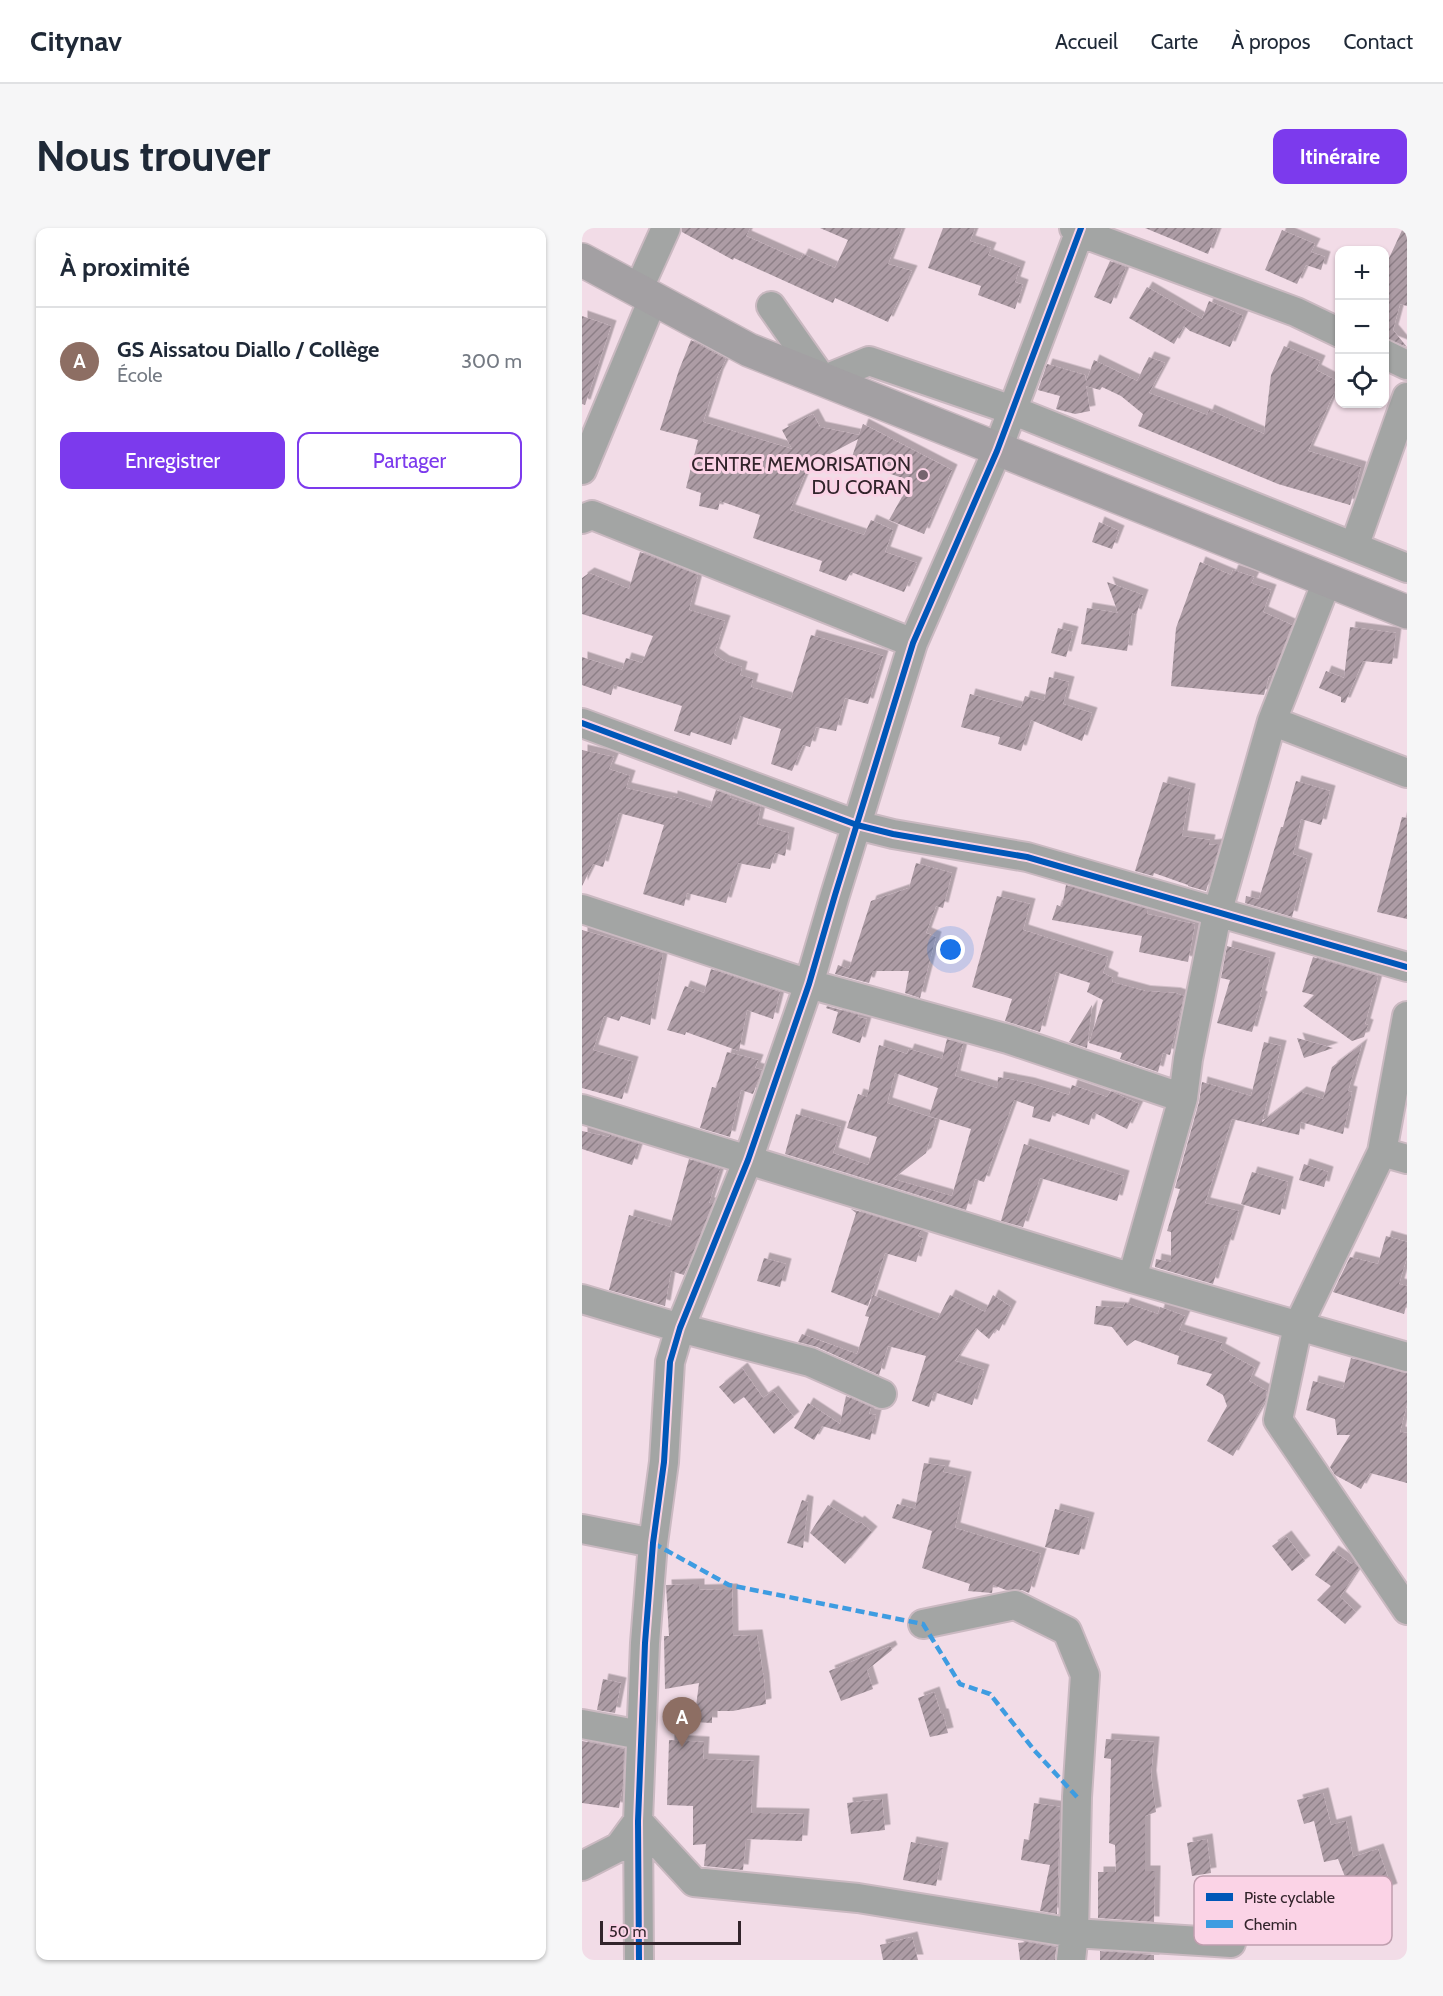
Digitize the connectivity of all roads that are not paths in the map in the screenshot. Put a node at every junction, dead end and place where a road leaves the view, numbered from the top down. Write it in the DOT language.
graph roads {
  1 [pos="666,228"];
  2 [pos="1078,229"];
  3 [pos="582,260"];
  4 [pos="645,295"];
  5 [pos="771,306"];
  6 [pos="1335,331"];
  7 [pos="1389,356"];
  8 [pos="1407,365"];
  9 [pos="824,380"];
  10 [pos="1407,397"];
  11 [pos="1012,410"];
  12 [pos="997,451"];
  13 [pos="582,470"];
  14 [pos="582,519"];
  15 [pos="1354,547"];
  16 [pos="1407,568"];
  17 [pos="1327,581"];
  18 [pos="1407,612"];
  19 [pos="913,643"];
  20 [pos="1272,721"];
  21 [pos="582,723"];
  22 [pos="1407,772"];
  23 [pos="857,825"];
  24 [pos="582,909"];
  25 [pos="1217,914"];
  26 [pos="1407,967"];
  27 [pos="809,984"];
  28 [pos="1407,1016"];
  29 [pos="1183,1098"];
  30 [pos="582,1109"];
  31 [pos="1394,1155"];
  32 [pos="748,1160"];
  33 [pos="1132,1278"];
  34 [pos="582,1299"];
  35 [pos="1298,1326"];
  36 [pos="680,1328"];
  37 [pos="1407,1357"];
  38 [pos="882,1394"];
  39 [pos="582,1529"];
  40 [pos="653,1543"];
  41 [pos="1407,1610"];
  42 [pos="923,1624"];
  43 [pos="582,1724"];
  44 [pos="641,1735"];
  45 [pos="638,1821"];
  46 [pos="582,1866"];
  47 [pos="1194,1944"];
  48 [pos="1073,1947"];
  49 [pos="639,1960"];
  1 -- 4 [label="street"];
  2 -- 6 [label="street"];
  2 -- 11 [label="street"];
  3 -- 4 [label="highway"];
  4 -- 9 [label="highway"];
  4 -- 13 [label="street"];
  5 -- 9 [label="street"];
  7 -- 8 [label="street"];
  9 -- 11 [label="street"];
  9 -- 12 [label="highway"];
  10 -- 15 [label="street"];
  11 -- 12 [label="street"];
  11 -- 15 [label="street"];
  12 -- 17 [label="highway"];
  12 -- 19 [label="street"];
  14 -- 19 [label="street"];
  15 -- 16 [label="street"];
  17 -- 18 [label="highway"];
  17 -- 20 [label="street"];
  19 -- 23 [label="street"];
  20 -- 22 [label="street"];
  20 -- 25 [label="street"];
  21 -- 23 [label="street"];
  23 -- 25 [label="street"];
  23 -- 27 [label="street"];
  24 -- 27 [label="street"];
  25 -- 26 [label="street"];
  25 -- 29 [label="street"];
  27 -- 29 [label="street"];
  27 -- 32 [label="street"];
  28 -- 31 [label="street"];
  29 -- 33 [label="street"];
  30 -- 32 [label="street"];
  31 -- 35 [label="street"];
  32 -- 33 [label="street"];
  32 -- 36 [label="street"];
  33 -- 35 [label="street"];
  34 -- 36 [label="street"];
  35 -- 37 [label="street"];
  35 -- 41 [label="street"];
  36 -- 38 [label="street"];
  36 -- 40 [label="street"];
  39 -- 40 [label="street"];
  40 -- 44 [label="street"];
  42 -- 48 [label="street"];
  43 -- 44 [label="street"];
  44 -- 45 [label="street"];
  45 -- 46 [label="street"];
  45 -- 48 [label="street"];
  45 -- 49 [label="street"];
  47 -- 48 [label="street"];
}
